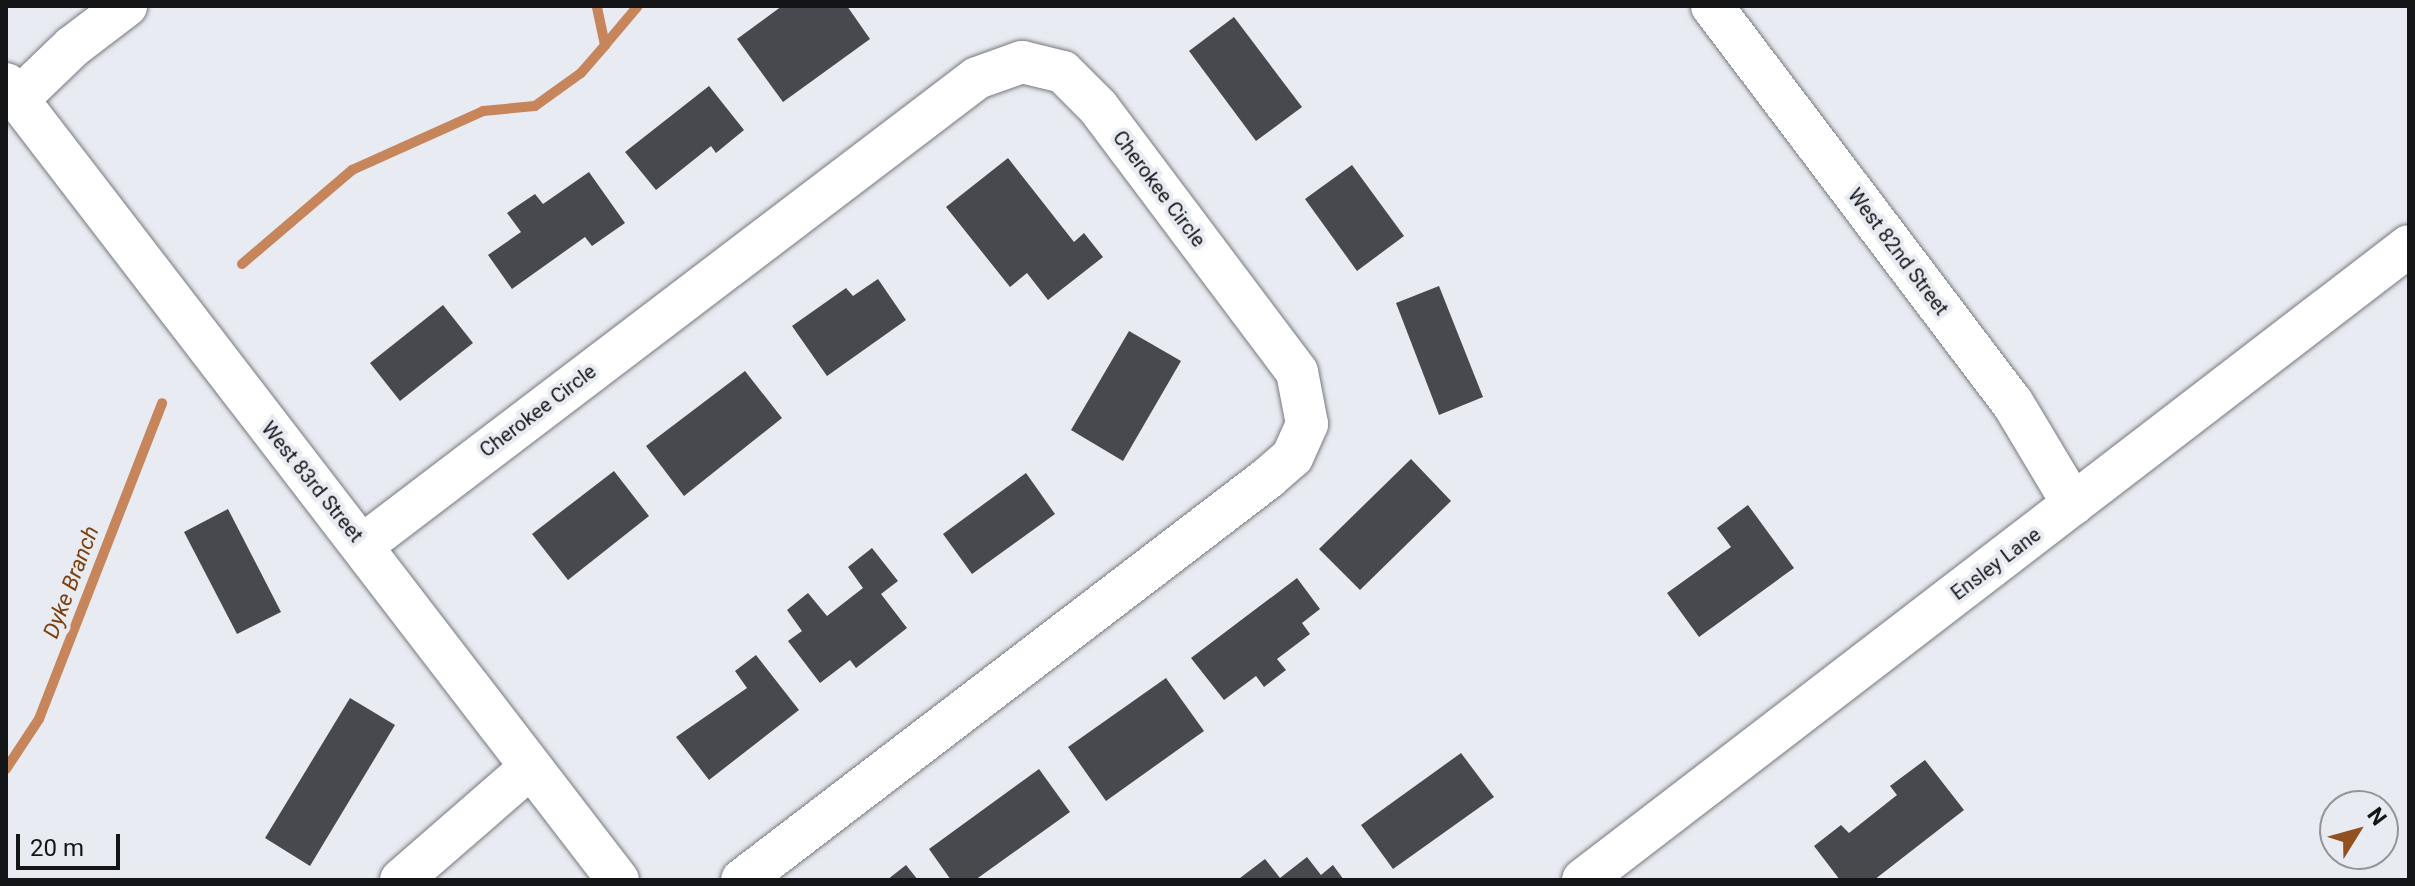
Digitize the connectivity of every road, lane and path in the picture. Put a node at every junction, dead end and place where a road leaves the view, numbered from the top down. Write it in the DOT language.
graph roads {
  1 [pos="126,6"];
  2 [pos="1712,6"];
  3 [pos="12,92"];
  4 [pos="2409,246"];
  5 [pos="2073,504"];
  6 [pos="363,545"];
  7 [pos="531,767"];
  8 [pos="401,880"];
  9 [pos="618,880"];
  10 [pos="742,880"];
  11 [pos="1583,880"];
  1 -- 3 [label="street"];
  2 -- 5 [label="street, West 82nd Street"];
  3 -- 6 [label="street, West 83rd Street"];
  4 -- 5 [label="street, Ensley Lane"];
  5 -- 11 [label="street, Ensley Lane"];
  6 -- 7 [label="street, West 83rd Street"];
  6 -- 10 [label="street, Cherokee Circle"];
  7 -- 8 [label="street"];
  7 -- 9 [label="street, West 83rd Street"];
}
